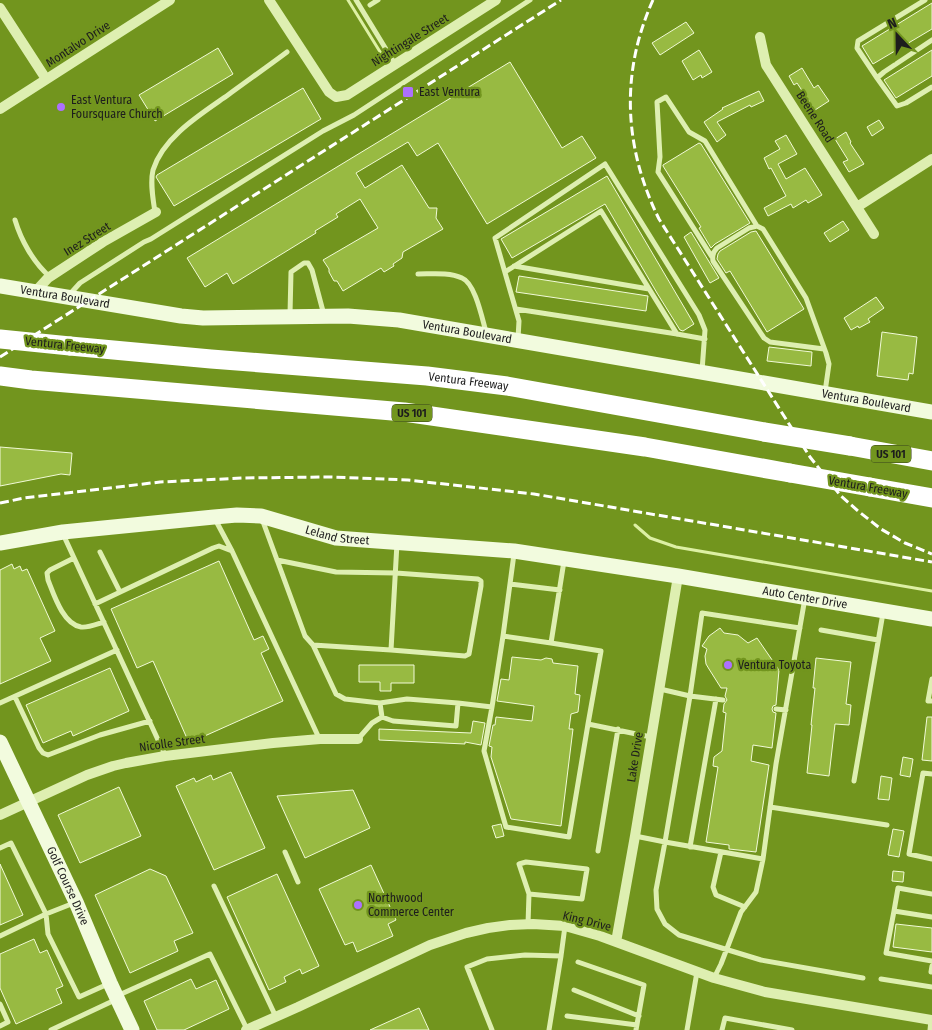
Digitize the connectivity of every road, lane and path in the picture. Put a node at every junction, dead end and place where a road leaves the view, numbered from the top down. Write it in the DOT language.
graph roads {
  1 [pos="170,0"];
  2 [pos="269,0"];
  3 [pos="356,0"];
  4 [pos="378,0"];
  5 [pos="496,0"];
  6 [pos="530,0"];
  7 [pos="925,0"];
  8 [pos="370,5"];
  9 [pos="0,8"];
  10 [pos="760,37"];
  11 [pos="932,40"];
  12 [pos="287,52"];
  13 [pos="396,64"];
  14 [pos="877,78"];
  15 [pos="46,79"];
  16 [pos="932,86"];
  17 [pos="0,109"];
  18 [pos="932,159"];
  19 [pos="857,207"];
  20 [pos="156,212"];
  21 [pos="15,220"];
  22 [pos="757,226"];
  23 [pos="874,234"];
  24 [pos="712,257"];
  25 [pos="514,266"];
  26 [pos="505,272"];
  27 [pos="418,274"];
  28 [pos="50,277"];
  29 [pos="0,286"];
  30 [pos="649,289"];
  31 [pos="36,292"];
  32 [pos="68,296"];
  33 [pos="516,309"];
  34 [pos="290,316"];
  35 [pos="324,316"];
  36 [pos="486,334"];
  37 [pos="676,334"];
  38 [pos="0,339"];
  39 [pos="705,339"];
  40 [pos="518,340"];
  41 [pos="824,349"];
  42 [pos="702,372"];
  43 [pos="0,376"];
  44 [pos="825,393"];
  45 [pos="932,412"];
  46 [pos="932,461"];
  47 [pos="932,498"];
  48 [pos="261,516"];
  49 [pos="214,517"];
  50 [pos="63,532"];
  51 [pos="0,543"];
  52 [pos="397,543"];
  53 [pos="232,551"];
  54 [pos="514,551"];
  55 [pos="100,552"];
  56 [pos="74,558"];
  57 [pos="564,558"];
  58 [pos="277,560"];
  59 [pos="396,573"];
  60 [pos="678,576"];
  61 [pos="510,584"];
  62 [pos="560,590"];
  63 [pos="120,592"];
  64 [pos="806,597"];
  65 [pos="95,604"];
  66 [pos="884,610"];
  67 [pos="932,619"];
  68 [pos="104,622"];
  69 [pos="800,628"];
  70 [pos="821,630"];
  71 [pos="503,636"];
  72 [pos="878,640"];
  73 [pos="551,643"];
  74 [pos="313,645"];
  75 [pos="117,650"];
  76 [pos="391,650"];
  77 [pos="932,679"];
  78 [pos="660,689"];
  79 [pos="690,696"];
  80 [pos="15,697"];
  81 [pos="716,699"];
  82 [pos="723,700"];
  83 [pos="932,701"];
  84 [pos="0,703"];
  85 [pos="380,703"];
  86 [pos="458,703"];
  87 [pos="492,707"];
  88 [pos="776,708"];
  89 [pos="786,710"];
  90 [pos="382,716"];
  91 [pos="150,720"];
  92 [pos="588,724"];
  93 [pos="618,730"];
  94 [pos="652,737"];
  95 [pos="358,738"];
  96 [pos="320,739"];
  97 [pos="0,742"];
  98 [pos="166,756"];
  99 [pos="932,774"];
  100 [pos="854,781"];
  101 [pos="29,802"];
  102 [pos="770,807"];
  103 [pos="0,815"];
  104 [pos="887,825"];
  105 [pos="635,836"];
  106 [pos="665,842"];
  107 [pos="690,847"];
  108 [pos="0,848"];
  109 [pos="285,852"];
  110 [pos="598,852"];
  111 [pos="721,852"];
  112 [pos="932,859"];
  113 [pos="763,860"];
  114 [pos="298,882"];
  115 [pos="214,886"];
  116 [pos="530,894"];
  117 [pos="932,894"];
  118 [pos="76,902"];
  119 [pos="745,907"];
  120 [pos="894,911"];
  121 [pos="46,914"];
  122 [pos="932,917"];
  123 [pos="528,924"];
  124 [pos="565,926"];
  125 [pos="0,936"];
  126 [pos="616,942"];
  127 [pos="726,950"];
  128 [pos="561,956"];
  129 [pos="932,961"];
  130 [pos="578,962"];
  131 [pos="932,966"];
  132 [pos="698,972"];
  133 [pos="932,972"];
  134 [pos="714,978"];
  135 [pos="863,978"];
  136 [pos="881,979"];
  137 [pos="932,987"];
  138 [pos="574,990"];
  139 [pos="115,993"];
  140 [pos="0,1004"];
  141 [pos="567,1016"];
  142 [pos="639,1016"];
  143 [pos="276,1017"];
  144 [pos="932,1020"];
  145 [pos="0,1026"];
  146 [pos="637,1027"];
  147 [pos="51,1030"];
  148 [pos="132,1030"];
  149 [pos="246,1030"];
  150 [pos="492,1030"];
  151 [pos="549,1030"];
  152 [pos="688,1030"];
  153 [pos="722,1030"];
  154 [pos="792,1030"];
  155 [pos="930,1030"];
  1 -- 15 [label="street, Montalvo Drive"];
  2 -- 13 [label="street, Nightingale Street"];
  3 -- 13 [label="lane"];
  4 -- 8 [label="lane"];
  5 -- 13 [label="street, Nightingale Street"];
  6 -- 32 [label="lane"];
  7 -- 14 [label="lane"];
  9 -- 15 [label="street"];
  10 -- 19 [label="street, Beene Road"];
  11 -- 14 [label="lane"];
  12 -- 20 [label="lane"];
  14 -- 16 [label="lane"];
  15 -- 17 [label="street, Montalvo Drive"];
  18 -- 19 [label="street"];
  19 -- 23 [label="street, Beene Road"];
  20 -- 28 [label="street, Inez Street"];
  21 -- 28 [label="lane"];
  22 -- 24 [label="lane"];
  22 -- 24 [label="lane"];
  22 -- 41 [label="lane"];
  24 -- 41 [label="lane"];
  25 -- 26 [label="lane"];
  25 -- 30 [label="lane"];
  25 -- 30 [label="lane"];
  26 -- 33 [label="lane"];
  26 -- 39 [label="lane"];
  27 -- 36 [label="lane"];
  28 -- 31 [label="street, Inez Street"];
  29 -- 31 [label="street, Ventura Boulevard"];
  30 -- 37 [label="lane"];
  31 -- 32 [label="street, Ventura Boulevard"];
  32 -- 34 [label="street, Ventura Boulevard"];
  33 -- 37 [label="lane"];
  33 -- 40 [label="lane"];
  34 -- 35 [label="street, Ventura Boulevard"];
  34 -- 35 [label="lane"];
  35 -- 36 [label="street, Ventura Boulevard"];
  36 -- 40 [label="street, Ventura Boulevard"];
  37 -- 39 [label="lane"];
  38 -- 46 [label="highway, Ventura Freeway / US 101, bridge"];
  39 -- 42 [label="lane"];
  40 -- 42 [label="street, Ventura Boulevard"];
  41 -- 44 [label="lane"];
  42 -- 44 [label="street, Ventura Boulevard"];
  43 -- 47 [label="highway, Ventura Freeway / US 101, bridge"];
  44 -- 45 [label="street, Ventura Boulevard"];
  48 -- 49 [label="street, Leland Street"];
  48 -- 52 [label="street, Leland Street"];
  48 -- 58 [label="lane"];
  49 -- 50 [label="street, Leland Street"];
  49 -- 53 [label="lane"];
  50 -- 51 [label="street, Leland Street"];
  50 -- 56 [label="lane"];
  52 -- 54 [label="street, Leland Street"];
  52 -- 59 [label="lane"];
  53 -- 63 [label="lane"];
  53 -- 96 [label="lane"];
  54 -- 57 [label="street, Leland Street"];
  54 -- 61 [label="lane"];
  55 -- 63 [label="lane"];
  56 -- 65 [label="lane"];
  56 -- 68 [label="lane"];
  57 -- 60 [label="street, Leland Street"];
  57 -- 62 [label="lane"];
  58 -- 59 [label="lane"];
  58 -- 74 [label="lane"];
  59 -- 76 [label="lane"];
  59 -- 76 [label="lane"];
  60 -- 64 [label="street, Auto Center Drive"];
  60 -- 78 [label="street, Lake Drive"];
  61 -- 62 [label="lane"];
  61 -- 71 [label="lane"];
  62 -- 73 [label="lane"];
  63 -- 65 [label="lane"];
  64 -- 66 [label="street, Auto Center Drive"];
  64 -- 69 [label="lane"];
  65 -- 68 [label="lane"];
  66 -- 67 [label="street, Auto Center Drive"];
  66 -- 72 [label="lane"];
  68 -- 75 [label="lane"];
  69 -- 79 [label="lane"];
  69 -- 89 [label="lane"];
  70 -- 72 [label="lane"];
  71 -- 73 [label="lane"];
  71 -- 87 [label="lane"];
  72 -- 100 [label="lane"];
  73 -- 92 [label="lane"];
  74 -- 76 [label="lane"];
  74 -- 85 [label="lane"];
  75 -- 80 [label="lane"];
  75 -- 91 [label="lane"];
  77 -- 83 [label="lane"];
  78 -- 79 [label="lane"];
  78 -- 94 [label="street, Lake Drive"];
  79 -- 81 [label="lane"];
  79 -- 106 [label="lane"];
  80 -- 84 [label="lane"];
  80 -- 91 [label="lane"];
  81 -- 82 [label="lane"];
  81 -- 107 [label="lane"];
  85 -- 86 [label="lane"];
  85 -- 90 [label="lane"];
  86 -- 87 [label="lane"];
  86 -- 90 [label="lane"];
  87 -- 92 [label="lane"];
  88 -- 89 [label="lane"];
  89 -- 102 [label="lane"];
  90 -- 95 [label="lane"];
  91 -- 98 [label="lane"];
  92 -- 93 [label="lane"];
  93 -- 94 [label="lane"];
  93 -- 110 [label="lane"];
  94 -- 105 [label="street, Lake Drive"];
  95 -- 96 [label="street, Nicolle Street"];
  96 -- 98 [label="street, Nicolle Street"];
  97 -- 101 [label="street, Golf Course Drive"];
  98 -- 101 [label="street, Nicolle Street"];
  99 -- 112 [label="lane"];
  101 -- 103 [label="street, Nicolle Street"];
  101 -- 118 [label="street, Golf Course Drive"];
  102 -- 104 [label="lane"];
  102 -- 113 [label="lane"];
  105 -- 106 [label="lane"];
  105 -- 126 [label="street, Lake Drive"];
  106 -- 107 [label="lane"];
  106 -- 127 [label="lane"];
  107 -- 111 [label="lane"];
  108 -- 121 [label="lane"];
  109 -- 114 [label="lane"];
  111 -- 113 [label="lane"];
  111 -- 119 [label="lane"];
  113 -- 119 [label="lane"];
  115 -- 143 [label="lane"];
  116 -- 116 [label="lane"];
  116 -- 123 [label="lane"];
  117 -- 120 [label="lane"];
  118 -- 121 [label="lane"];
  118 -- 139 [label="street, Golf Course Drive"];
  119 -- 127 [label="lane"];
  120 -- 122 [label="lane"];
  120 -- 129 [label="lane"];
  121 -- 125 [label="lane"];
  121 -- 139 [label="lane"];
  123 -- 124 [label="street, King Drive"];
  123 -- 143 [label="street, King Drive"];
  124 -- 126 [label="street, King Drive"];
  124 -- 128 [label="lane"];
  126 -- 132 [label="street, King Drive"];
  127 -- 134 [label="lane"];
  127 -- 135 [label="lane"];
  128 -- 150 [label="lane"];
  128 -- 151 [label="lane"];
  130 -- 142 [label="lane"];
  131 -- 133 [label="lane"];
  132 -- 134 [label="street, King Drive"];
  132 -- 152 [label="lane"];
  134 -- 144 [label="street, King Drive"];
  136 -- 137 [label="lane"];
  138 -- 142 [label="lane"];
  139 -- 147 [label="lane"];
  139 -- 148 [label="street, Golf Course Drive"];
  139 -- 149 [label="lane"];
  140 -- 145 [label="lane"];
  141 -- 146 [label="lane"];
  142 -- 146 [label="lane"];
  143 -- 149 [label="street, King Drive"];
  144 -- 155 [label="lane"];
  153 -- 154 [label="lane"];
}
